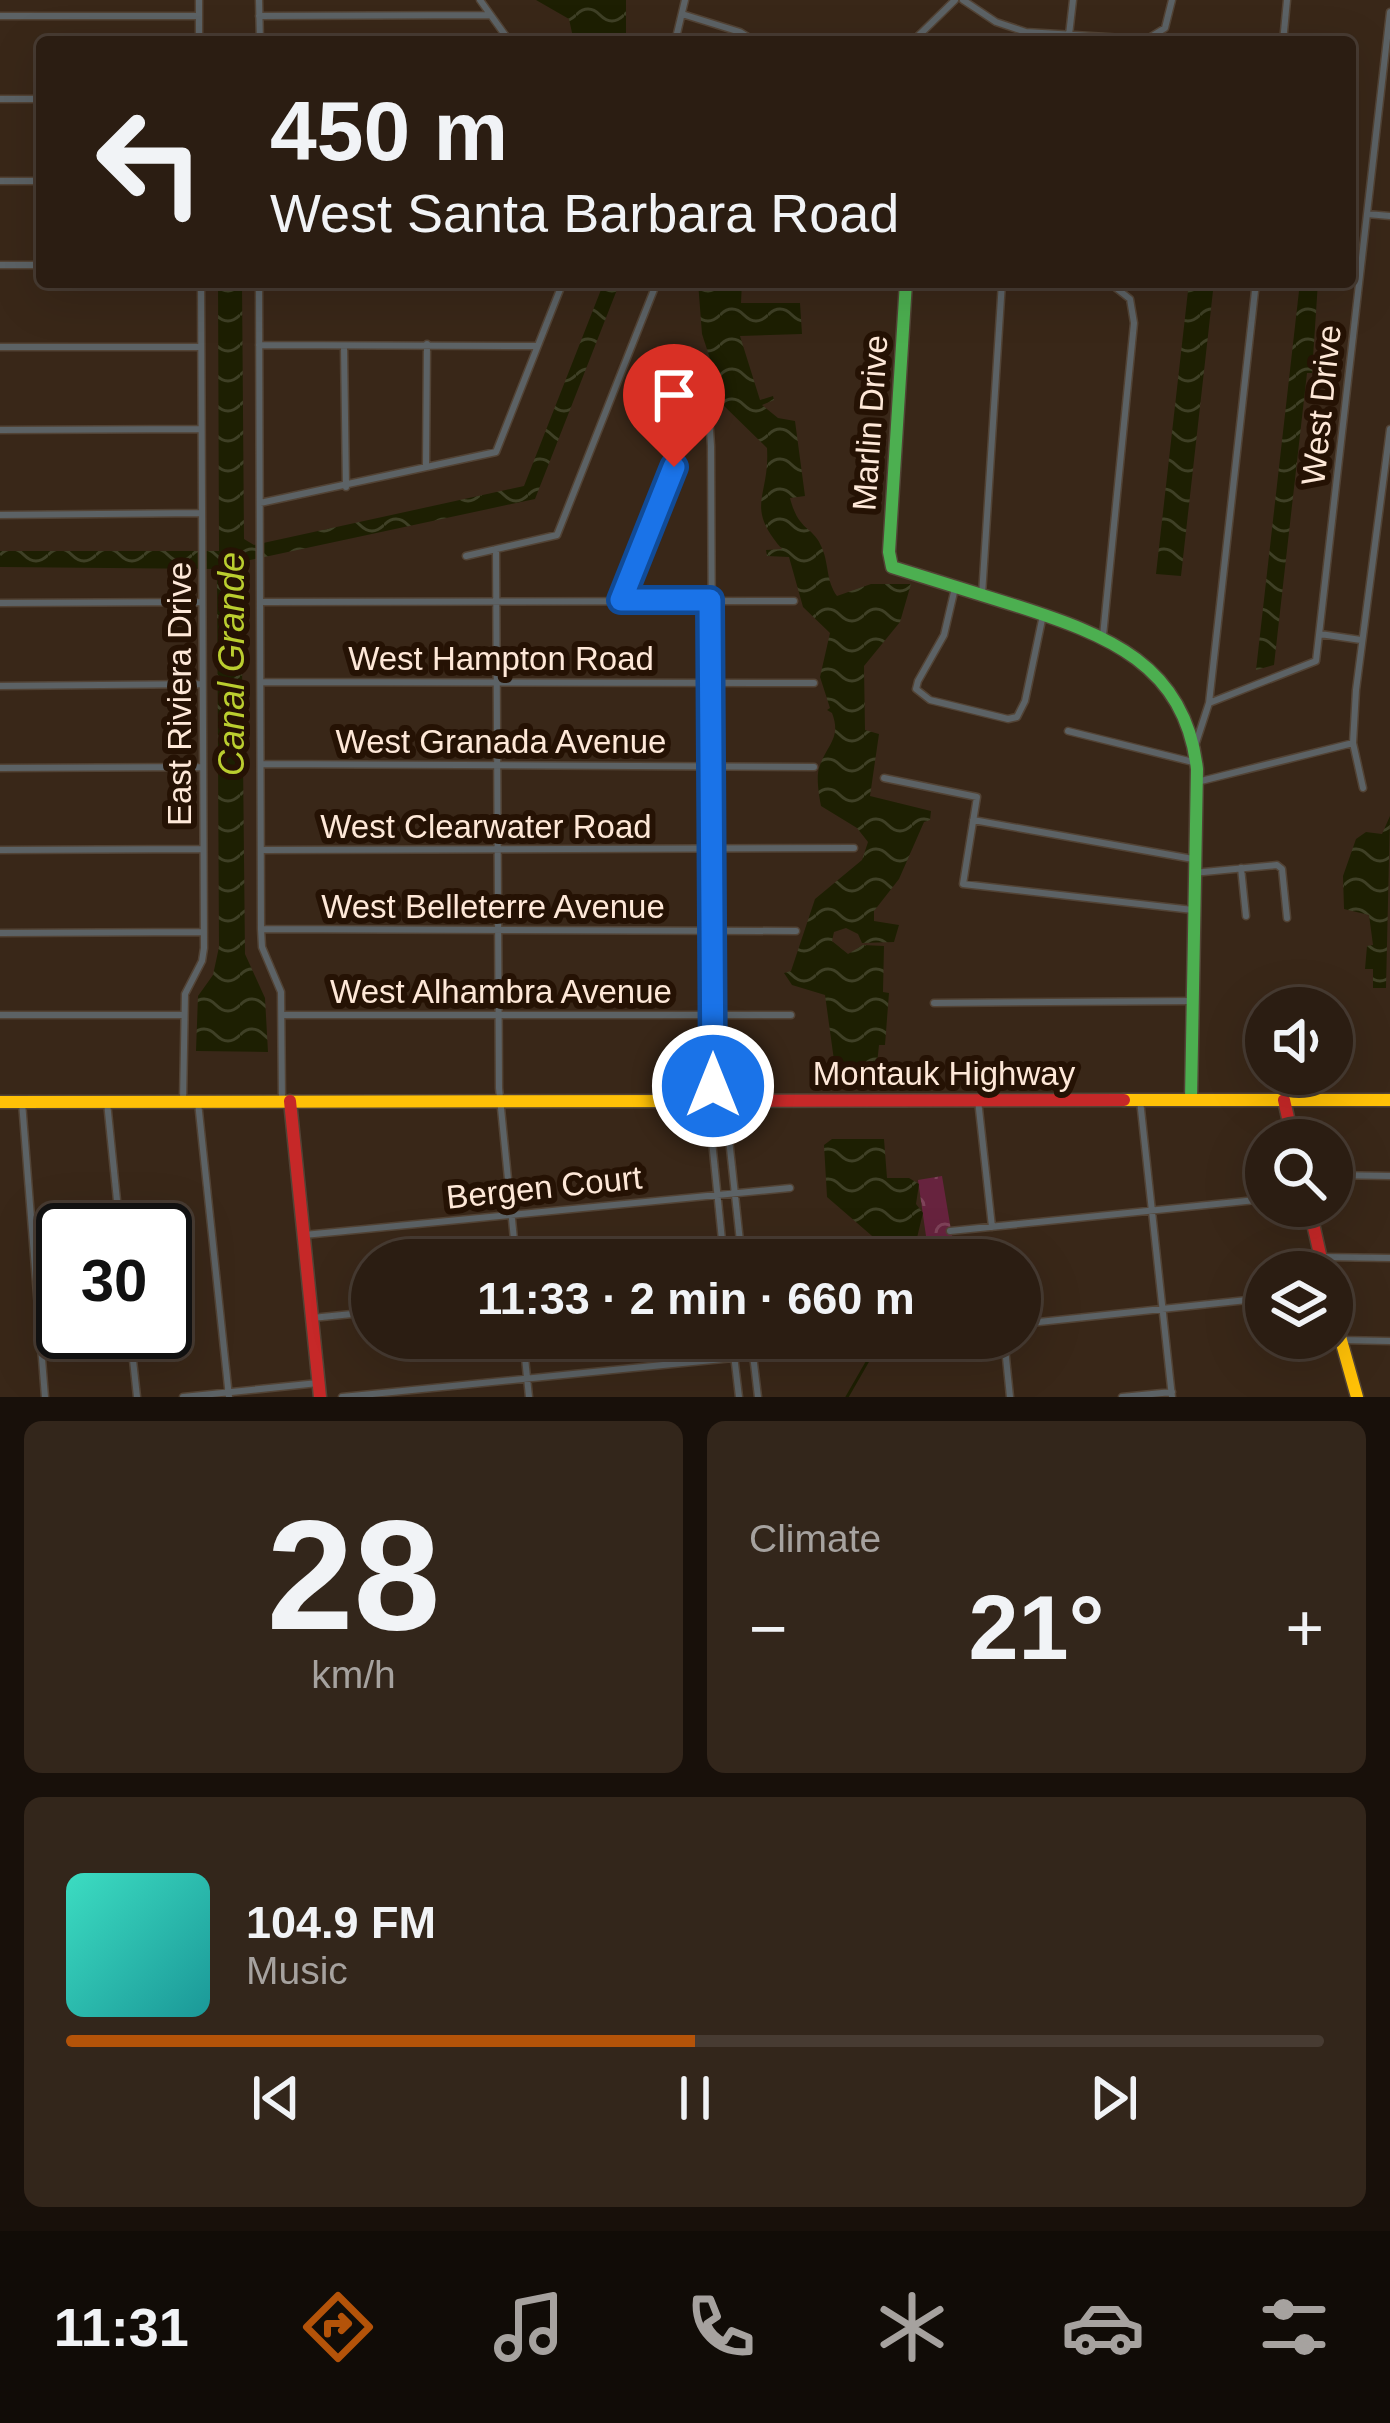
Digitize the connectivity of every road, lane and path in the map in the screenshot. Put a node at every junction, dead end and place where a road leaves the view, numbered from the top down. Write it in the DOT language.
graph roads {
  1 [pos="199,0"];
  2 [pos="260,0"];
  3 [pos="480,0"];
  4 [pos="685,0"];
  5 [pos="959,0"];
  6 [pos="1073,0"];
  7 [pos="1172,0"];
  8 [pos="1288,0"];
  9 [pos="1390,13"];
  10 [pos="682,14"];
  11 [pos="490,15"];
  12 [pos="0,16"];
  13 [pos="199,16"];
  14 [pos="260,16"];
  15 [pos="1069,35"];
  16 [pos="199,36"];
  17 [pos="260,36"];
  18 [pos="506,36"];
  19 [pos="676,36"];
  20 [pos="746,36"];
  21 [pos="919,36"];
  22 [pos="1096,36"];
  23 [pos="1152,36"];
  24 [pos="1284,36"];
  25 [pos="36,98"];
  26 [pos="0,99"];
  27 [pos="0,182"];
  28 [pos="36,182"];
  29 [pos="1367,214"];
  30 [pos="1390,216"];
  31 [pos="0,265"];
  32 [pos="36,265"];
  33 [pos="201,288"];
  34 [pos="259,288"];
  35 [pos="561,288"];
  36 [pos="655,288"];
  37 [pos="906,288"];
  38 [pos="1002,288"];
  39 [pos="1117,288"];
  40 [pos="1255,288"];
  41 [pos="259,344"];
  42 [pos="427,344"];
  43 [pos="344,345"];
  44 [pos="538,346"];
  45 [pos="0,347"];
  46 [pos="201,347"];
  47 [pos="201,429"];
  48 [pos="0,430"];
  49 [pos="1390,430"];
  50 [pos="426,466"];
  51 [pos="346,487"];
  52 [pos="260,503"];
  53 [pos="202,514"];
  54 [pos="0,515"];
  55 [pos="496,548"];
  56 [pos="466,556"];
  57 [pos="955,588"];
  58 [pos="982,596"];
  59 [pos="496,600"];
  60 [pos="621,600"];
  61 [pos="710,600"];
  62 [pos="794,601"];
  63 [pos="202,602"];
  64 [pos="261,602"];
  65 [pos="0,603"];
  66 [pos="1043,615"];
  67 [pos="1320,634"];
  68 [pos="1102,636"];
  69 [pos="1361,640"];
  70 [pos="261,682"];
  71 [pos="496,682"];
  72 [pos="711,682"];
  73 [pos="814,682"];
  74 [pos="202,684"];
  75 [pos="0,686"];
  76 [pos="1209,704"];
  77 [pos="1206,715"];
  78 [pos="1186,717"];
  79 [pos="1068,731"];
  80 [pos="1353,743"];
  81 [pos="1195,746"];
  82 [pos="261,764"];
  83 [pos="1197,764"];
  84 [pos="497,765"];
  85 [pos="711,765"];
  86 [pos="814,766"];
  87 [pos="203,767"];
  88 [pos="0,769"];
  89 [pos="884,778"];
  90 [pos="1197,782"];
  91 [pos="1363,788"];
  92 [pos="973,820"];
  93 [pos="854,848"];
  94 [pos="203,849"];
  95 [pos="0,850"];
  96 [pos="262,850"];
  97 [pos="498,850"];
  98 [pos="713,850"];
  99 [pos="1193,866"];
  100 [pos="1241,868"];
  101 [pos="1193,910"];
  102 [pos="1246,916"];
  103 [pos="1287,918"];
  104 [pos="261,929"];
  105 [pos="498,930"];
  106 [pos="712,931"];
  107 [pos="204,932"];
  108 [pos="796,932"];
  109 [pos="0,933"];
  110 [pos="1192,1001"];
  111 [pos="934,1003"];
  112 [pos="0,1015"];
  113 [pos="184,1015"];
  114 [pos="791,1015"];
  115 [pos="282,1016"];
  116 [pos="499,1016"];
  117 [pos="713,1016"];
  118 [pos="1191,1099"];
  119 [pos="714,1100"];
  120 [pos="978,1100"];
  121 [pos="1141,1100"];
  122 [pos="1284,1100"];
  123 [pos="1390,1100"];
  124 [pos="183,1101"];
  125 [pos="198,1101"];
  126 [pos="286,1101"];
  127 [pos="500,1101"];
  128 [pos="0,1102"];
  129 [pos="22,1102"];
  130 [pos="107,1102"];
  131 [pos="1289,1119"];
  132 [pos="1353,1175"];
  133 [pos="1390,1176"];
  134 [pos="790,1188"];
  135 [pos="736,1193"];
  136 [pos="718,1194"];
  137 [pos="1245,1200"];
  138 [pos="117,1203"];
  139 [pos="1153,1211"];
  140 [pos="512,1214"];
  141 [pos="992,1227"];
  142 [pos="950,1232"];
  143 [pos="303,1235"];
  144 [pos="514,1239"];
  145 [pos="722,1239"];
  146 [pos="740,1239"];
  147 [pos="1390,1258"];
  148 [pos="1353,1262"];
  149 [pos="1245,1300"];
  150 [pos="1163,1310"];
  151 [pos="351,1314"];
  152 [pos="312,1318"];
  153 [pos="1041,1322"];
  154 [pos="1353,1340"];
  155 [pos="1390,1341"];
  156 [pos="132,1359"];
  157 [pos="525,1359"];
  158 [pos="707,1359"];
  159 [pos="734,1359"];
  160 [pos="753,1359"];
  161 [pos="1006,1359"];
  162 [pos="1346,1359"];
  163 [pos="527,1379"];
  164 [pos="319,1390"];
  165 [pos="228,1395"];
  166 [pos="1172,1395"];
  167 [pos="45,1397"];
  168 [pos="136,1397"];
  169 [pos="183,1397"];
  170 [pos="342,1397"];
  171 [pos="530,1397"];
  172 [pos="739,1397"];
  173 [pos="758,1397"];
  174 [pos="1010,1397"];
  175 [pos="1122,1397"];
  176 [pos="1357,1397"];
  1 -- 13 [label="street"];
  2 -- 14 [label="street"];
  3 -- 11 [label="street"];
  4 -- 10 [label="street"];
  5 -- 15 [label="street"];
  5 -- 21 [label="street"];
  6 -- 15 [label="street"];
  7 -- 23 [label="street"];
  8 -- 24 [label="street"];
  9 -- 29 [label="street, West Drive"];
  10 -- 19 [label="street"];
  10 -- 20 [label="street"];
  11 -- 14 [label="street"];
  11 -- 18 [label="street"];
  12 -- 13 [label="street"];
  13 -- 16 [label="street"];
  14 -- 17 [label="street"];
  15 -- 22 [label="street"];
  25 -- 26 [label="street"];
  27 -- 28 [label="street"];
  29 -- 30 [label="street"];
  29 -- 67 [label="street, West Drive"];
  31 -- 32 [label="street"];
  33 -- 46 [label="street, East Riviera Drive"];
  34 -- 41 [label="street"];
  35 -- 44 [label="street"];
  36 -- 55 [label="street"];
  37 -- 57 [label="main road, Marlin Drive"];
  38 -- 58 [label="street"];
  39 -- 68 [label="street"];
  40 -- 76 [label="street"];
  41 -- 43 [label="street"];
  41 -- 52 [label="street"];
  42 -- 43 [label="street"];
  42 -- 44 [label="street"];
  42 -- 50 [label="street"];
  43 -- 51 [label="street"];
  44 -- 50 [label="street"];
  45 -- 46 [label="street"];
  46 -- 47 [label="street, East Riviera Drive"];
  47 -- 48 [label="street"];
  47 -- 53 [label="street, East Riviera Drive"];
  49 -- 69 [label="street"];
  50 -- 51 [label="street"];
  51 -- 52 [label="street"];
  52 -- 64 [label="street"];
  53 -- 54 [label="street"];
  53 -- 63 [label="street, East Riviera Drive"];
  55 -- 56 [label="street"];
  55 -- 59 [label="street"];
  57 -- 58 [label="main road"];
  57 -- 66 [label="street"];
  58 -- 66 [label="main road"];
  59 -- 60 [label="street"];
  59 -- 64 [label="street"];
  59 -- 71 [label="street"];
  60 -- 61 [label="street"];
  60 -- 61 [label="street"];
  61 -- 62 [label="street"];
  61 -- 72 [label="street"];
  63 -- 65 [label="street"];
  63 -- 74 [label="street, East Riviera Drive"];
  64 -- 70 [label="street"];
  66 -- 68 [label="main road"];
  67 -- 69 [label="street"];
  67 -- 76 [label="street, West Drive"];
  68 -- 78 [label="main road"];
  69 -- 80 [label="street"];
  70 -- 71 [label="street, West Hampton Road"];
  70 -- 82 [label="street"];
  71 -- 72 [label="street, West Hampton Road"];
  71 -- 84 [label="street"];
  72 -- 73 [label="street, West Hampton Road"];
  72 -- 85 [label="street"];
  74 -- 75 [label="street"];
  74 -- 87 [label="street, East Riviera Drive"];
  76 -- 77 [label="street"];
  77 -- 78 [label="street"];
  77 -- 81 [label="street"];
  78 -- 81 [label="main road"];
  79 -- 83 [label="street"];
  80 -- 90 [label="street"];
  80 -- 91 [label="street"];
  81 -- 83 [label="main road"];
  82 -- 84 [label="street, West Granada Avenue"];
  82 -- 96 [label="street"];
  83 -- 90 [label="main road"];
  84 -- 85 [label="street, West Granada Avenue"];
  84 -- 97 [label="street"];
  85 -- 86 [label="street, West Granada Avenue"];
  85 -- 98 [label="street"];
  87 -- 88 [label="street"];
  87 -- 94 [label="street, East Riviera Drive"];
  89 -- 92 [label="street"];
  90 -- 99 [label="main road"];
  92 -- 99 [label="street"];
  92 -- 101 [label="street"];
  93 -- 98 [label="street, West Clearwater Road"];
  94 -- 95 [label="street"];
  94 -- 107 [label="street, East Riviera Drive"];
  96 -- 97 [label="street, West Clearwater Road"];
  96 -- 104 [label="street"];
  97 -- 98 [label="street, West Clearwater Road"];
  97 -- 105 [label="street"];
  98 -- 106 [label="street"];
  99 -- 100 [label="street"];
  99 -- 101 [label="main road"];
  100 -- 102 [label="street"];
  100 -- 103 [label="street"];
  101 -- 110 [label="main road"];
  104 -- 105 [label="street, West Belleterre Avenue"];
  104 -- 115 [label="street"];
  105 -- 106 [label="street, West Belleterre Avenue"];
  105 -- 116 [label="street"];
  106 -- 108 [label="street, West Belleterre Avenue"];
  106 -- 117 [label="street"];
  107 -- 109 [label="street"];
  107 -- 113 [label="street, East Riviera Drive"];
  110 -- 111 [label="street"];
  110 -- 118 [label="main road"];
  112 -- 113 [label="street"];
  113 -- 124 [label="street, East Riviera Drive"];
  114 -- 117 [label="street, West Alhambra Avenue"];
  115 -- 116 [label="street, West Alhambra Avenue"];
  115 -- 126 [label="street"];
  116 -- 117 [label="street, West Alhambra Avenue"];
  116 -- 127 [label="street"];
  117 -- 119 [label="street"];
  118 -- 121 [label="main road, Montauk Highway"];
  118 -- 122 [label="main road, Montauk Highway"];
  119 -- 120 [label="main road, Montauk Highway"];
  119 -- 127 [label="main road, Montauk Highway"];
  119 -- 135 [label="street"];
  119 -- 136 [label="street"];
  120 -- 121 [label="main road, Montauk Highway"];
  120 -- 141 [label="street"];
  121 -- 139 [label="street"];
  122 -- 123 [label="main road, Montauk Highway"];
  122 -- 131 [label="main road"];
  124 -- 125 [label="main road, Montauk Highway"];
  124 -- 130 [label="main road, Montauk Highway"];
  125 -- 126 [label="main road, Montauk Highway"];
  125 -- 165 [label="street"];
  126 -- 127 [label="main road, Montauk Highway"];
  126 -- 143 [label="main road"];
  127 -- 140 [label="street"];
  128 -- 129 [label="main road, Montauk Highway"];
  129 -- 130 [label="main road, Montauk Highway"];
  129 -- 167 [label="street"];
  130 -- 138 [label="street"];
  132 -- 133 [label="street"];
  134 -- 135 [label="street, Bergen Court"];
  135 -- 136 [label="street, Bergen Court"];
  135 -- 146 [label="street"];
  136 -- 140 [label="street, Bergen Court"];
  136 -- 145 [label="street"];
  137 -- 139 [label="street"];
  139 -- 141 [label="street"];
  139 -- 150 [label="street"];
  140 -- 143 [label="street, Bergen Court"];
  140 -- 144 [label="street"];
  141 -- 142 [label="street"];
  143 -- 152 [label="main road"];
  147 -- 148 [label="street"];
  149 -- 150 [label="street"];
  150 -- 153 [label="street"];
  150 -- 166 [label="street"];
  151 -- 152 [label="street"];
  152 -- 164 [label="main road"];
  154 -- 155 [label="street"];
  156 -- 168 [label="street"];
  157 -- 163 [label="street"];
  158 -- 163 [label="street"];
  159 -- 172 [label="street"];
  160 -- 173 [label="street"];
  161 -- 174 [label="street"];
  162 -- 176 [label="main road"];
  163 -- 170 [label="street"];
  163 -- 171 [label="street"];
  164 -- 165 [label="street"];
  165 -- 169 [label="street"];
  166 -- 175 [label="street"];
}
